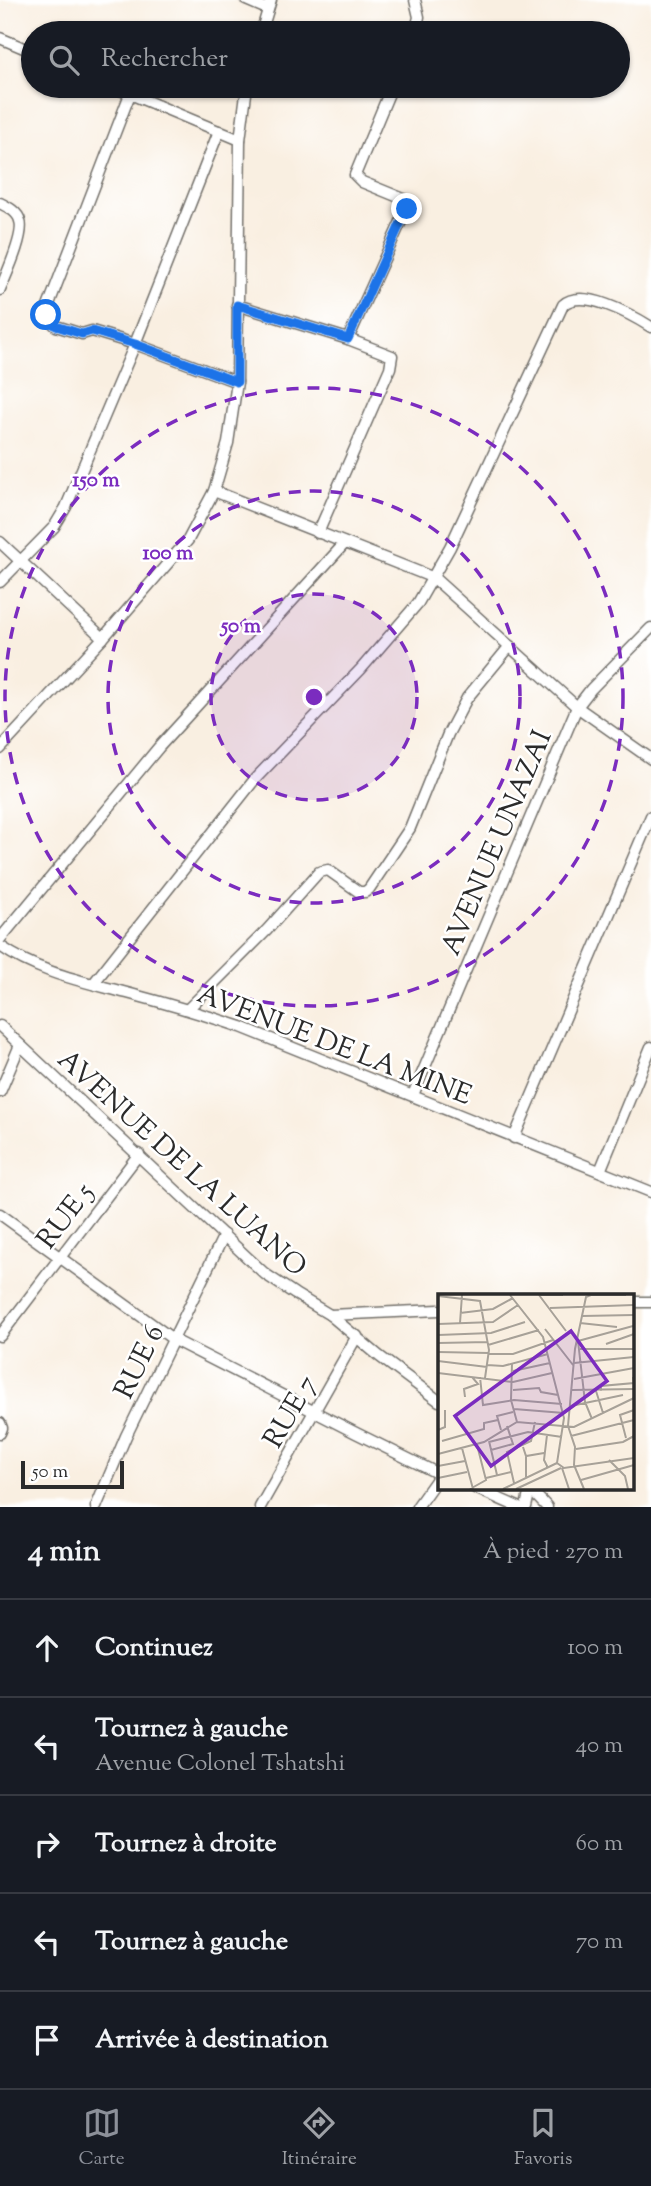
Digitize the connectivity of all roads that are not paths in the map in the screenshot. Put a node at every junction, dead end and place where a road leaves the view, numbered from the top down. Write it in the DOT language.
graph roads {
  1 [pos="246,0"];
  2 [pos="415,0"];
  3 [pos="269,4"];
  4 [pos="264,21"];
  5 [pos="418,21"];
  6 [pos="0,38"];
  7 [pos="21,47"];
  8 [pos="128,98"];
  9 [pos="140,98"];
  10 [pos="245,98"];
  11 [pos="387,98"];
  12 [pos="219,131"];
  13 [pos="240,140"];
  14 [pos="0,203"];
  15 [pos="0,289"];
  16 [pos="237,305"];
  17 [pos="651,327"];
  18 [pos="348,339"];
  19 [pos="135,344"];
  20 [pos="237,382"];
  21 [pos="214,491"];
  22 [pos="318,533"];
  23 [pos="0,542"];
  24 [pos="345,544"];
  25 [pos="20,562"];
  26 [pos="434,578"];
  27 [pos="0,582"];
  28 [pos="651,628"];
  29 [pos="103,638"];
  30 [pos="510,646"];
  31 [pos="577,707"];
  32 [pos="0,749"];
  33 [pos="651,759"];
  34 [pos="651,816"];
  35 [pos="0,939"];
  36 [pos="0,946"];
  37 [pos="93,984"];
  38 [pos="188,1009"];
  39 [pos="0,1026"];
  40 [pos="20,1045"];
  41 [pos="651,1047"];
  42 [pos="0,1092"];
  43 [pos="413,1095"];
  44 [pos="514,1138"];
  45 [pos="139,1154"];
  46 [pos="600,1171"];
  47 [pos="651,1192"];
  48 [pos="0,1214"];
  49 [pos="224,1235"];
  50 [pos="60,1257"];
  51 [pos="438,1310"];
  52 [pos="330,1315"];
  53 [pos="0,1336"];
  54 [pos="357,1336"];
  55 [pos="174,1340"];
  56 [pos="438,1400"];
  57 [pos="315,1412"];
  58 [pos="0,1423"];
  59 [pos="0,1433"];
  60 [pos="438,1474"];
  61 [pos="438,1476"];
  62 [pos="480,1490"];
  63 [pos="531,1490"];
  64 [pos="96,1507"];
  65 [pos="260,1507"];
  66 [pos="417,1507"];
  67 [pos="518,1507"];
  68 [pos="547,1507"];
  1 -- 3 [label="street"];
  2 -- 5 [label="street"];
  3 -- 4 [label="street"];
  6 -- 7 [label="street"];
  8 -- 19 [label="street"];
  9 -- 12 [label="street"];
  10 -- 13 [label="street"];
  11 -- 18 [label="street"];
  12 -- 13 [label="street"];
  12 -- 19 [label="street"];
  13 -- 16 [label="street"];
  14 -- 15 [label="street"];
  16 -- 18 [label="street"];
  16 -- 20 [label="street"];
  17 -- 26 [label="street"];
  18 -- 22 [label="street"];
  19 -- 20 [label="street"];
  19 -- 25 [label="street"];
  20 -- 21 [label="street"];
  21 -- 22 [label="street"];
  21 -- 29 [label="street"];
  22 -- 24 [label="street"];
  23 -- 25 [label="street"];
  24 -- 26 [label="street"];
  24 -- 35 [label="street"];
  25 -- 27 [label="street"];
  25 -- 29 [label="street"];
  26 -- 30 [label="street"];
  26 -- 37 [label="street"];
  28 -- 31 [label="street, AVENUE UNAZAI"];
  29 -- 32 [label="street"];
  30 -- 31 [label="street"];
  30 -- 38 [label="street"];
  31 -- 33 [label="street"];
  31 -- 43 [label="street, AVENUE UNAZAI"];
  34 -- 44 [label="street"];
  36 -- 37 [label="street, AVENUE DE LA MINE"];
  37 -- 38 [label="street, AVENUE DE LA MINE"];
  38 -- 43 [label="street, AVENUE DE LA MINE"];
  39 -- 40 [label="street, AVENUE DE LA LUANO"];
  40 -- 42 [label="street"];
  40 -- 45 [label="street, AVENUE DE LA LUANO"];
  41 -- 46 [label="street"];
  43 -- 44 [label="street, AVENUE DE LA MINE"];
  44 -- 46 [label="street, AVENUE DE LA MINE"];
  45 -- 49 [label="street, AVENUE DE LA LUANO"];
  45 -- 50 [label="street, RUE 5"];
  46 -- 47 [label="street, AVENUE DE LA MINE"];
  48 -- 50 [label="street"];
  49 -- 52 [label="street, AVENUE DE LA LUANO"];
  49 -- 55 [label="street, RUE 6"];
  50 -- 53 [label="street, RUE 5"];
  50 -- 55 [label="street"];
  51 -- 52 [label="street"];
  52 -- 54 [label="street, AVENUE DE LA LUANO"];
  54 -- 56 [label="street, AVENUE DE LA LUANO"];
  54 -- 57 [label="street, RUE 7"];
  55 -- 57 [label="street"];
  55 -- 64 [label="street, RUE 6"];
  57 -- 60 [label="street"];
  57 -- 65 [label="street, RUE 7"];
  58 -- 59 [label="street"];
  61 -- 66 [label="street"];
  62 -- 67 [label="street"];
  63 -- 68 [label="street"];
}
